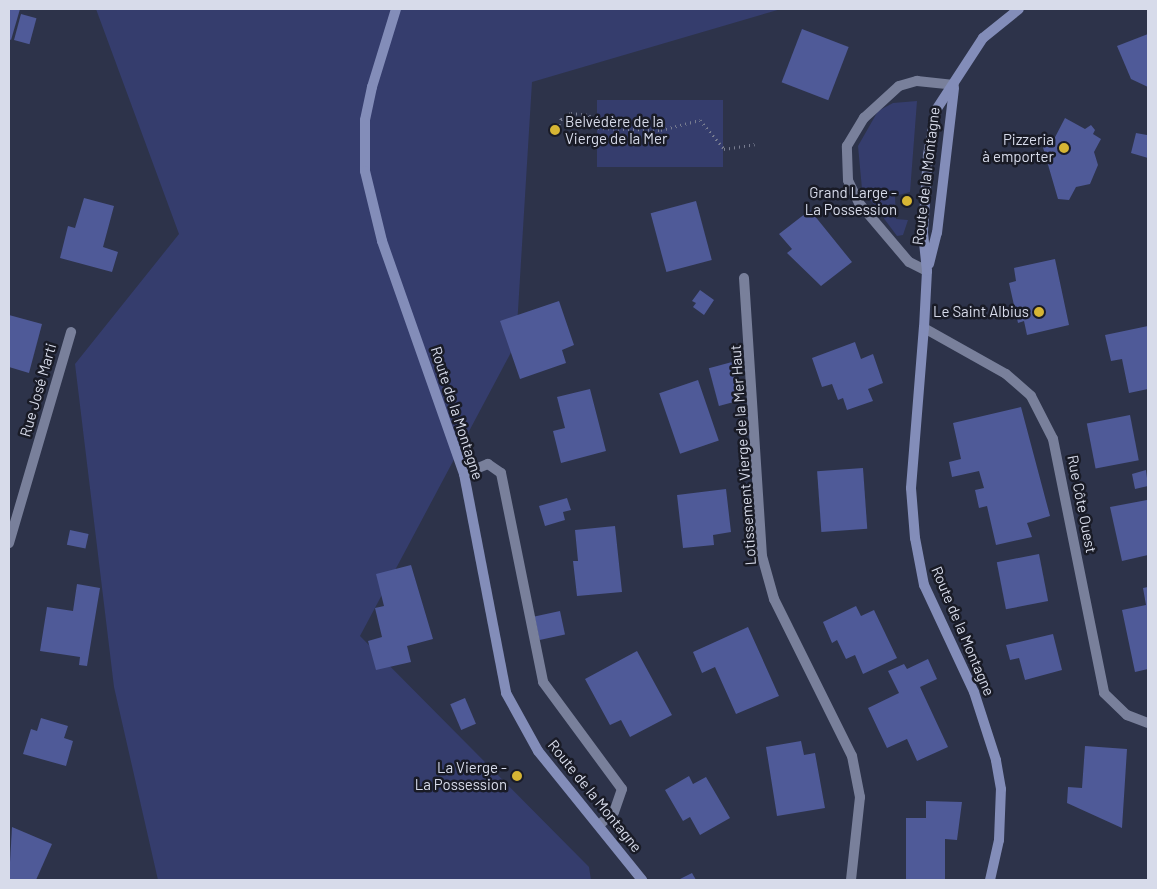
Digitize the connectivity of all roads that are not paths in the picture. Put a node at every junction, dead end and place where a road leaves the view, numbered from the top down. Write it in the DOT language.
graph roads {
  1 [pos="396,9"];
  2 [pos="1019,9"];
  3 [pos="954,84"];
  4 [pos="927,271"];
  5 [pos="744,278"];
  6 [pos="924,328"];
  7 [pos="71,332"];
  8 [pos="464,474"];
  9 [pos="9,543"];
  10 [pos="1148,723"];
  11 [pos="599,825"];
  12 [pos="642,880"];
  13 [pos="852,880"];
  14 [pos="990,880"];
  1 -- 8 [label="main road, Route de la Montagne"];
  2 -- 3 [label="main road, Route de la Montagne"];
  3 -- 4 [label="main road, Route de la Montagne"];
  3 -- 4 [label="main road, Route de la Montagne"];
  3 -- 4 [label="street"];
  4 -- 6 [label="main road, Route de la Montagne"];
  5 -- 13 [label="street, Lotissement Vierge de la Mer Haut"];
  6 -- 10 [label="street, Rue Côte Ouest"];
  6 -- 14 [label="main road, Route de la Montagne"];
  7 -- 9 [label="street, Rue José Marti"];
  8 -- 11 [label="main road, Route de la Montagne"];
  8 -- 11 [label="street"];
  11 -- 12 [label="main road, Route de la Montagne"];
}
